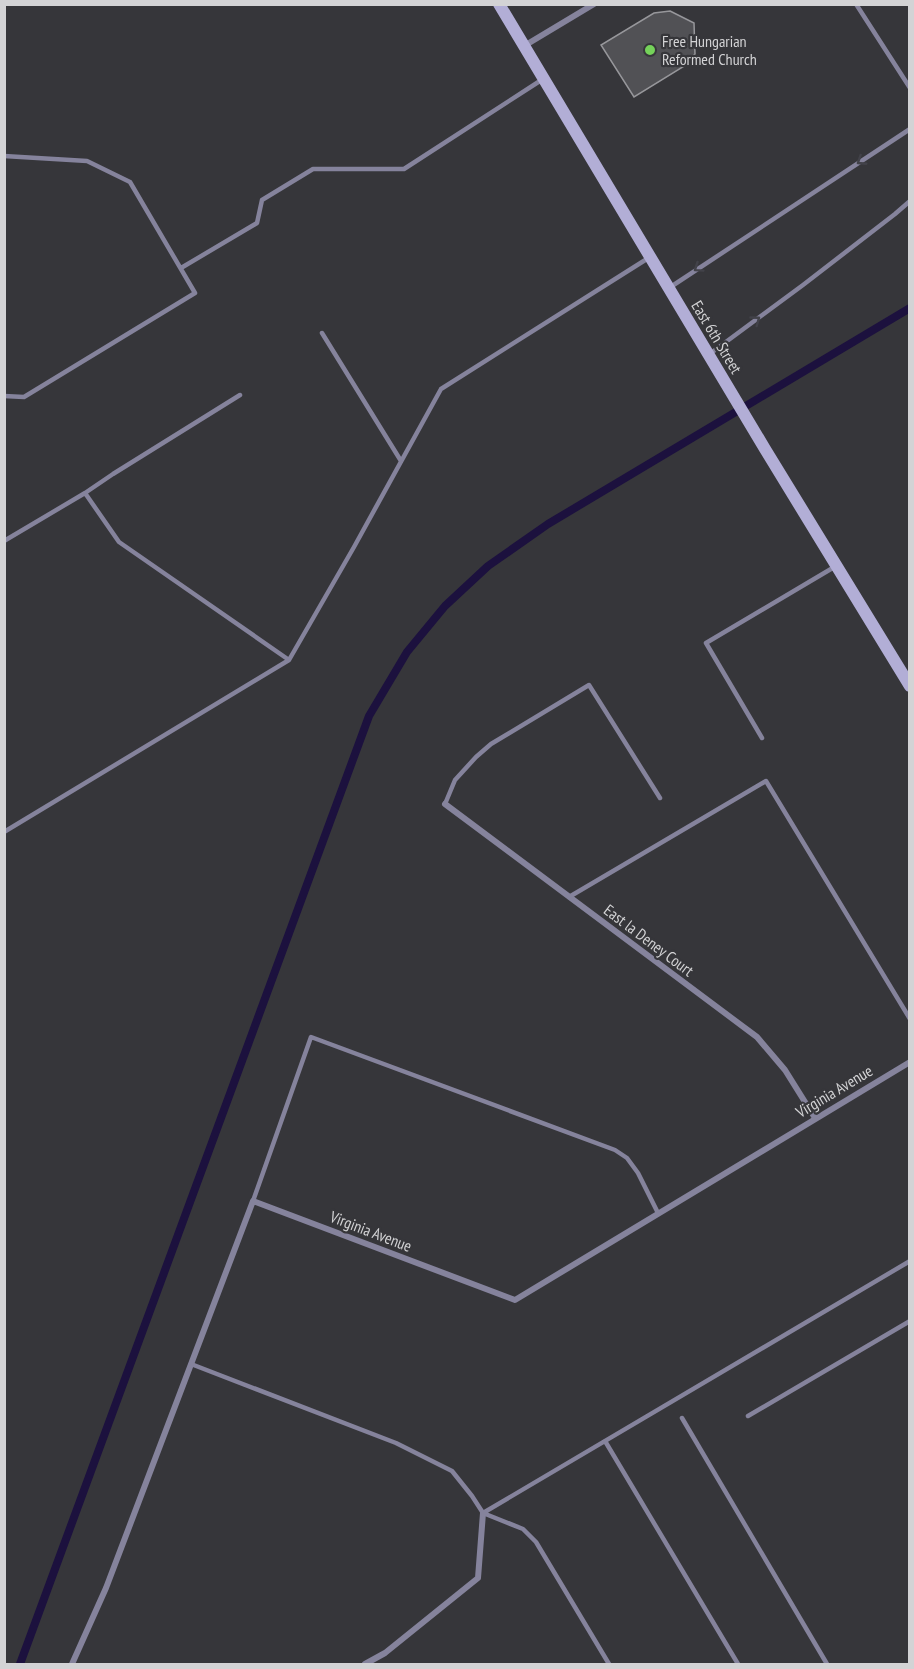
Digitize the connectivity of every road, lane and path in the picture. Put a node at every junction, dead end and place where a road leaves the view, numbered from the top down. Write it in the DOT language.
graph roads {
  1 [pos="499,4"];
  2 [pos="594,4"];
  3 [pos="856,4"];
  4 [pos="524,46"];
  5 [pos="543,79"];
  6 [pos="909,88"];
  7 [pos="909,129"];
  8 [pos="4,156"];
  9 [pos="909,201"];
  10 [pos="650,257"];
  11 [pos="181,268"];
  12 [pos="668,288"];
  13 [pos="322,333"];
  14 [pos="708,354"];
  15 [pos="240,395"];
  16 [pos="4,396"];
  17 [pos="401,462"];
  18 [pos="85,492"];
  19 [pos="4,541"];
  20 [pos="836,566"];
  21 [pos="289,660"];
  22 [pos="909,686"];
  23 [pos="762,738"];
  24 [pos="660,798"];
  25 [pos="445,804"];
  26 [pos="4,832"];
  27 [pos="569,897"];
  28 [pos="909,1019"];
  29 [pos="909,1062"];
  30 [pos="815,1118"];
  31 [pos="252,1201"];
  32 [pos="658,1213"];
  33 [pos="909,1261"];
  34 [pos="909,1321"];
  35 [pos="191,1364"];
  36 [pos="748,1416"];
  37 [pos="682,1418"];
  38 [pos="605,1441"];
  39 [pos="483,1512"];
  40 [pos="72,1665"];
  41 [pos="365,1665"];
  42 [pos="609,1665"];
  43 [pos="738,1665"];
  44 [pos="827,1665"];
  1 -- 4 [label="main road, East 6th Street"];
  2 -- 4 [label="street"];
  3 -- 6 [label="lane"];
  4 -- 5 [label="main road, East 6th Street"];
  5 -- 10 [label="main road, East 6th Street"];
  5 -- 11 [label="lane"];
  7 -- 12 [label="lane, one-way"];
  8 -- 11 [label="lane"];
  14 -- 9 [label="lane, one-way"];
  10 -- 12 [label="main road, East 6th Street"];
  10 -- 17 [label="lane"];
  11 -- 16 [label="lane"];
  12 -- 14 [label="main road, East 6th Street"];
  13 -- 17 [label="lane"];
  14 -- 20 [label="main road, East 6th Street"];
  15 -- 18 [label="lane"];
  17 -- 21 [label="lane"];
  18 -- 19 [label="lane"];
  18 -- 21 [label="lane"];
  20 -- 22 [label="main road, East 6th Street"];
  20 -- 23 [label="lane"];
  21 -- 26 [label="lane"];
  24 -- 25 [label="lane"];
  25 -- 27 [label="street, East la Deney Court"];
  27 -- 28 [label="lane"];
  27 -- 30 [label="street, East la Deney Court"];
  29 -- 30 [label="street, Virginia Avenue"];
  30 -- 32 [label="street, Virginia Avenue"];
  31 -- 32 [label="street, Virginia Avenue"];
  31 -- 32 [label="lane"];
  31 -- 35 [label="street"];
  33 -- 38 [label="lane"];
  34 -- 36 [label="lane"];
  35 -- 39 [label="lane"];
  35 -- 40 [label="street"];
  37 -- 44 [label="lane"];
  38 -- 39 [label="lane"];
  38 -- 43 [label="lane"];
  39 -- 41 [label="street"];
  39 -- 42 [label="lane"];
}
